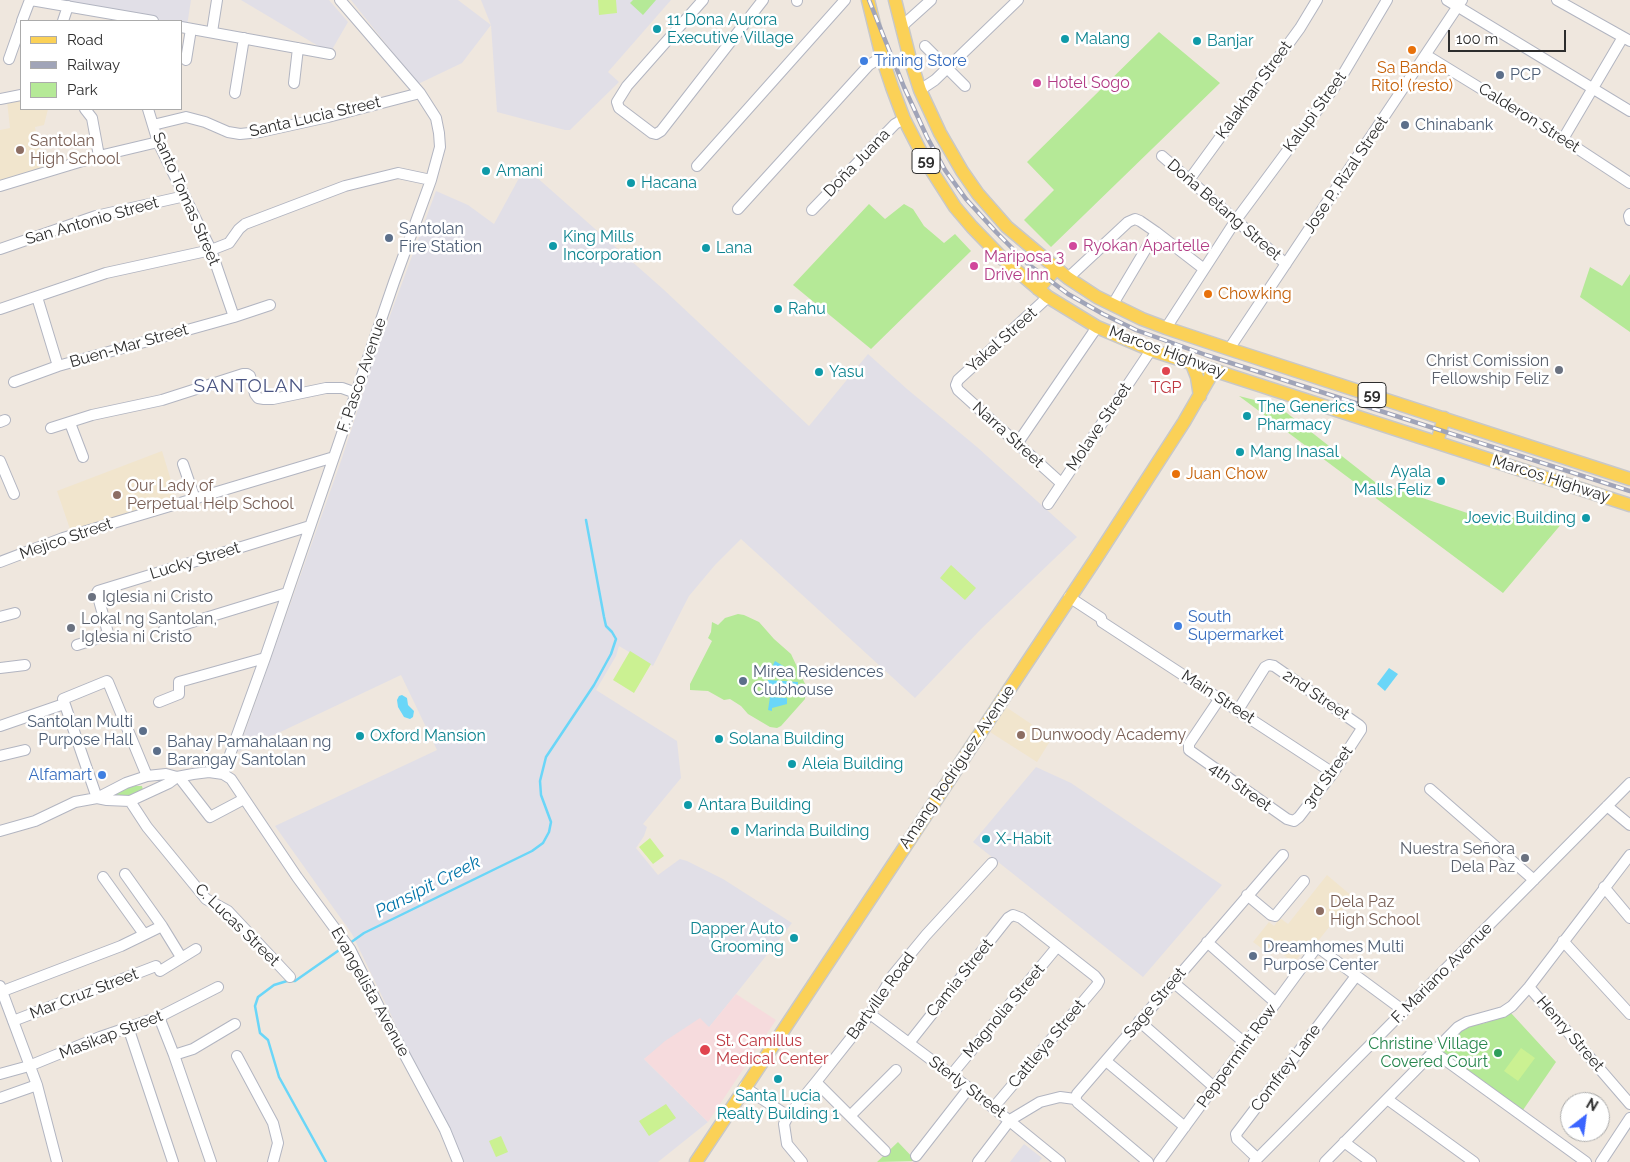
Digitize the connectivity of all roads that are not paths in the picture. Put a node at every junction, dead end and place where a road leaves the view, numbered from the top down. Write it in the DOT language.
graph roads {
  1 [pos="30,0"];
  2 [pos="217,0"];
  3 [pos="340,0"];
  4 [pos="703,0"];
  5 [pos="762,0"];
  6 [pos="845,0"];
  7 [pos="868,0"];
  8 [pos="895,0"];
  9 [pos="931,0"];
  10 [pos="1018,0"];
  11 [pos="1317,0"];
  12 [pos="1387,0"];
  13 [pos="1446,0"];
  14 [pos="1557,0"];
  15 [pos="1460,3"];
  16 [pos="68,6"];
  17 [pos="106,17"];
  18 [pos="23,20"];
  19 [pos="63,20"];
  20 [pos="138,20"];
  21 [pos="901,27"];
  22 [pos="186,28"];
  23 [pos="20,29"];
  24 [pos="212,32"];
  25 [pos="244,38"];
  26 [pos="1626,39"];
  27 [pos="926,46"];
  28 [pos="298,48"];
  29 [pos="330,54"];
  30 [pos="1426,55"];
  31 [pos="882,57"];
  32 [pos="10,59"];
  33 [pos="186,60"];
  34 [pos="947,69"];
  35 [pos="294,83"];
  36 [pos="964,86"];
  37 [pos="1592,89"];
  38 [pos="920,90"];
  39 [pos="235,93"];
  40 [pos="420,93"];
  41 [pos="20,95"];
  42 [pos="0,99"];
  43 [pos="86,110"];
  44 [pos="148,110"];
  45 [pos="1630,111"];
  46 [pos="904,119"];
  47 [pos="153,125"];
  48 [pos="1564,140"];
  49 [pos="158,142"];
  50 [pos="99,156"];
  51 [pos="1162,156"];
  52 [pos="697,166"];
  53 [pos="431,180"];
  54 [pos="1189,180"];
  55 [pos="1630,183"];
  56 [pos="0,186"];
  57 [pos="185,196"];
  58 [pos="738,209"];
  59 [pos="812,210"];
  60 [pos="1236,220"];
  61 [pos="1156,232"];
  62 [pos="0,249"];
  63 [pos="211,250"];
  64 [pos="1286,264"];
  65 [pos="1056,269"];
  66 [pos="1204,269"];
  67 [pos="1068,278"];
  68 [pos="1043,293"];
  69 [pos="37,297"];
  70 [pos="1113,304"];
  71 [pos="270,305"];
  72 [pos="0,309"];
  73 [pos="234,317"];
  74 [pos="1097,327"];
  75 [pos="1166,328"];
  76 [pos="1228,349"];
  77 [pos="1151,350"];
  78 [pos="1192,364"];
  79 [pos="58,366"];
  80 [pos="1214,370"];
  81 [pos="14,382"];
  82 [pos="956,385"];
  83 [pos="356,393"];
  84 [pos="1200,396"];
  85 [pos="1444,418"];
  86 [pos="70,422"];
  87 [pos="51,428"];
  88 [pos="1437,442"];
  89 [pos="1017,444"];
  90 [pos="82,457"];
  91 [pos="334,457"];
  92 [pos="0,461"];
  93 [pos="184,464"];
  94 [pos="1630,479"];
  95 [pos="1061,483"];
  96 [pos="14,494"];
  97 [pos="194,499"];
  98 [pos="1048,504"];
  99 [pos="1630,505"];
  100 [pos="310,526"];
  101 [pos="0,562"];
  102 [pos="287,593"];
  103 [pos="1068,600"];
  104 [pos="15,613"];
  105 [pos="0,617"];
  106 [pos="163,630"];
  107 [pos="77,645"];
  108 [pos="265,658"];
  109 [pos="25,664"];
  110 [pos="0,668"];
  111 [pos="1220,698"];
  112 [pos="159,702"];
  113 [pos="64,704"];
  114 [pos="1238,710"];
  115 [pos="1359,724"];
  116 [pos="0,726"];
  117 [pos="25,750"];
  118 [pos="0,756"];
  119 [pos="1333,773"];
  120 [pos="223,774"];
  121 [pos="147,776"];
  122 [pos="178,777"];
  123 [pos="1630,783"];
  124 [pos="1430,789"];
  125 [pos="97,798"];
  126 [pos="244,799"];
  127 [pos="130,801"];
  128 [pos="1607,806"];
  129 [pos="1287,819"];
  130 [pos="1630,825"];
  131 [pos="0,832"];
  132 [pos="1283,855"];
  133 [pos="1630,855"];
  134 [pos="992,863"];
  135 [pos="125,874"];
  136 [pos="103,877"];
  137 [pos="1534,880"];
  138 [pos="1304,882"];
  139 [pos="1604,887"];
  140 [pos="1247,895"];
  141 [pos="1630,918"];
  142 [pos="162,926"];
  143 [pos="144,934"];
  144 [pos="1563,941"];
  145 [pos="1207,942"];
  146 [pos="1058,947"];
  147 [pos="196,949"];
  148 [pos="181,957"];
  149 [pos="1356,976"];
  150 [pos="290,977"];
  151 [pos="1173,982"];
  152 [pos="218,987"];
  153 [pos="1529,987"];
  154 [pos="2,995"];
  155 [pos="1276,1003"];
  156 [pos="1404,1011"];
  157 [pos="870,1014"];
  158 [pos="1630,1014"];
  159 [pos="159,1017"];
  160 [pos="13,1021"];
  161 [pos="1139,1021"];
  162 [pos="235,1024"];
  163 [pos="128,1027"];
  164 [pos="909,1043"];
  165 [pos="1246,1044"];
  166 [pos="1434,1052"];
  167 [pos="174,1055"];
  168 [pos="237,1056"];
  169 [pos="1106,1060"];
  170 [pos="29,1066"];
  171 [pos="896,1070"];
  172 [pos="0,1074"];
  173 [pos="952,1074"];
  174 [pos="816,1082"];
  175 [pos="37,1085"];
  176 [pos="744,1087"];
  177 [pos="1214,1087"];
  178 [pos="969,1088"];
  179 [pos="0,1098"];
  180 [pos="1076,1099"];
  181 [pos="1387,1099"];
  182 [pos="1630,1104"];
  183 [pos="994,1107"];
  184 [pos="788,1116"];
  185 [pos="850,1116"];
  186 [pos="1630,1118"];
  187 [pos="1010,1120"];
  188 [pos="1185,1127"];
  189 [pos="1344,1142"];
  190 [pos="885,1151"];
  191 [pos="916,1156"];
  192 [pos="1255,1160"];
  193 [pos="57,1162"];
  194 [pos="173,1162"];
  195 [pos="210,1162"];
  196 [pos="273,1162"];
  197 [pos="458,1162"];
  198 [pos="696,1162"];
  199 [pos="802,1162"];
  200 [pos="978,1162"];
  201 [pos="1060,1162"];
  202 [pos="1148,1162"];
  203 [pos="1159,1162"];
  204 [pos="1324,1162"];
  205 [pos="1371,1162"];
  206 [pos="1474,1162"];
  207 [pos="1586,1162"];
  208 [pos="1601,1162"];
  1 -- 16 [label="street"];
  1 -- 18 [label="street"];
  2 -- 24 [label="street"];
  3 -- 40 [label="street, F. Pasco Avenue"];
  4 -- 5 [label="street"];
  6 -- 52 [label="street"];
  7 -- 31 [label="main road, Marcos Highway / 59"];
  8 -- 21 [label="main road, Marcos Highway / 59"];
  9 -- 21 [label="street"];
  10 -- 34 [label="street"];
  11 -- 54 [label="street, Kalakhan Street"];
  12 -- 60 [label="street, Kalupi Street"];
  13 -- 15 [label="street"];
  14 -- 26 [label="street"];
  15 -- 30 [label="street, Jose P. Rizal Street"];
  15 -- 37 [label="street"];
  16 -- 17 [label="street"];
  16 -- 19 [label="street"];
  17 -- 20 [label="street"];
  21 -- 38 [label="main road, Marcos Highway / 59"];
  22 -- 24 [label="street"];
  22 -- 33 [label="street"];
  23 -- 32 [label="street"];
  24 -- 25 [label="street"];
  25 -- 28 [label="street"];
  25 -- 39 [label="street"];
  26 -- 37 [label="street"];
  27 -- 34 [label="street"];
  28 -- 29 [label="street"];
  28 -- 35 [label="street"];
  30 -- 48 [label="street, Calderon Street"];
  30 -- 64 [label="street, Jose P. Rizal Street"];
  31 -- 46 [label="main road, Marcos Highway / 59"];
  31 -- 58 [label="street"];
  34 -- 36 [label="street"];
  34 -- 38 [label="street"];
  37 -- 45 [label="street"];
  37 -- 48 [label="street"];
  38 -- 65 [label="main road, Marcos Highway / 59"];
  40 -- 47 [label="street, Santa Lucia Street"];
  40 -- 53 [label="street, F. Pasco Avenue"];
  41 -- 42 [label="street"];
  43 -- 50 [label="street"];
  44 -- 47 [label="street, Santo Tomas Street"];
  46 -- 59 [label="street, Doña Juana"];
  46 -- 68 [label="main road, Marcos Highway / 59"];
  47 -- 49 [label="street, Santo Tomas Street"];
  48 -- 55 [label="street, Calderon Street"];
  49 -- 50 [label="street"];
  49 -- 57 [label="street, Santo Tomas Street"];
  50 -- 56 [label="street"];
  51 -- 54 [label="street, Doña Betang Street"];
  53 -- 63 [label="street"];
  53 -- 83 [label="street, F. Pasco Avenue"];
  54 -- 60 [label="street, Doña Betang Street"];
  57 -- 62 [label="street, San Antonio Street"];
  57 -- 63 [label="street, Santo Tomas Street"];
  60 -- 64 [label="street, Doña Betang Street"];
  60 -- 66 [label="street"];
  61 -- 66 [label="street"];
  61 -- 67 [label="street"];
  61 -- 70 [label="street"];
  63 -- 69 [label="street"];
  63 -- 73 [label="street, Santo Tomas Street"];
  64 -- 76 [label="street, Jose P. Rizal Street"];
  65 -- 67 [label="main road, Marcos Highway / 59"];
  65 -- 68 [label="main road"];
  66 -- 75 [label="street"];
  67 -- 70 [label="main road, Marcos Highway / 59"];
  68 -- 74 [label="main road, Marcos Highway / 59"];
  68 -- 82 [label="street, Yakal Street"];
  69 -- 72 [label="street"];
  69 -- 79 [label="street, Buen-Mar Street"];
  70 -- 75 [label="main road, Marcos Highway / 59"];
  71 -- 73 [label="street, Buen-Mar Street"];
  73 -- 79 [label="street, Buen-Mar Street"];
  74 -- 77 [label="main road, Marcos Highway / 59"];
  74 -- 89 [label="street"];
  75 -- 76 [label="main road, Marcos Highway / 59"];
  76 -- 85 [label="main road, Marcos Highway / 59"];
  77 -- 78 [label="main road, Marcos Highway / 59"];
  77 -- 95 [label="street, Molave Street"];
  78 -- 80 [label="main road, Marcos Highway / 59"];
  78 -- 84 [label="main road"];
  79 -- 81 [label="street"];
  80 -- 84 [label="main road, Amang Rodriguez Avenue"];
  80 -- 88 [label="main road, Marcos Highway / 59"];
  82 -- 89 [label="street, Narra Street"];
  83 -- 86 [label="street"];
  83 -- 91 [label="street, F. Pasco Avenue"];
  84 -- 103 [label="main road, Amang Rodriguez Avenue"];
  85 -- 88 [label="main road"];
  85 -- 94 [label="main road, Marcos Highway / 59"];
  86 -- 87 [label="street"];
  86 -- 90 [label="street"];
  88 -- 99 [label="main road, Marcos Highway / 59"];
  89 -- 95 [label="street, Narra Street"];
  91 -- 97 [label="street, Mejico Street"];
  91 -- 100 [label="street, F. Pasco Avenue"];
  92 -- 96 [label="street"];
  93 -- 97 [label="street"];
  95 -- 98 [label="street, Molave Street"];
  97 -- 101 [label="street, Mejico Street"];
  100 -- 102 [label="street, F. Pasco Avenue"];
  100 -- 107 [label="street, Lucky Street"];
  102 -- 106 [label="street"];
  102 -- 108 [label="street, F. Pasco Avenue"];
  103 -- 111 [label="street, Main Street"];
  103 -- 176 [label="main road, Amang Rodriguez Avenue"];
  104 -- 105 [label="street"];
  108 -- 112 [label="street"];
  108 -- 120 [label="street, F. Pasco Avenue"];
  109 -- 110 [label="street"];
  111 -- 114 [label="street, Main Street"];
  111 -- 129 [label="street, 4th Street"];
  113 -- 116 [label="street"];
  113 -- 121 [label="street"];
  113 -- 125 [label="street"];
  114 -- 115 [label="street, 2nd Street"];
  114 -- 119 [label="street, Main Street"];
  115 -- 119 [label="street, 3rd Street"];
  117 -- 118 [label="street"];
  119 -- 129 [label="street, 3rd Street"];
  120 -- 122 [label="street"];
  120 -- 126 [label="street, Evangelista Avenue"];
  121 -- 122 [label="street"];
  121 -- 125 [label="street"];
  122 -- 126 [label="street"];
  122 -- 127 [label="street"];
  123 -- 128 [label="street, F. Mariano Avenue"];
  124 -- 137 [label="street"];
  125 -- 127 [label="street"];
  125 -- 131 [label="street"];
  126 -- 197 [label="street, Evangelista Avenue"];
  127 -- 150 [label="street, C. Lucas Street"];
  128 -- 130 [label="street"];
  128 -- 137 [label="street, F. Mariano Avenue"];
  132 -- 140 [label="street, Sage Street"];
  133 -- 139 [label="street"];
  134 -- 157 [label="street, Bartville Road"];
  135 -- 142 [label="street"];
  136 -- 143 [label="street"];
  137 -- 156 [label="street, F. Mariano Avenue"];
  138 -- 140 [label="street"];
  139 -- 141 [label="street"];
  139 -- 144 [label="street"];
  140 -- 145 [label="street, Sage Street"];
  142 -- 143 [label="street"];
  142 -- 148 [label="street"];
  143 -- 154 [label="street"];
  144 -- 153 [label="street"];
  144 -- 158 [label="street"];
  145 -- 151 [label="street, Sage Street"];
  145 -- 155 [label="street"];
  146 -- 164 [label="street, Camia Street"];
  146 -- 173 [label="street, Magnolia Street"];
  146 -- 183 [label="street, Cattleya Street"];
  147 -- 148 [label="street, Mar Cruz Street"];
  148 -- 160 [label="street, Mar Cruz Street"];
  149 -- 155 [label="street, Peppermint Row"];
  149 -- 156 [label="street"];
  149 -- 192 [label="street, Comfrey Lane"];
  151 -- 161 [label="street, Sage Street"];
  151 -- 165 [label="street"];
  152 -- 159 [label="street, Masikap Street"];
  153 -- 166 [label="street"];
  153 -- 182 [label="street, Henry Street"];
  154 -- 160 [label="street"];
  155 -- 165 [label="street, Peppermint Row"];
  156 -- 192 [label="street, F. Mariano Avenue"];
  157 -- 164 [label="street, Sterly Street"];
  157 -- 174 [label="street, Bartville Road"];
  159 -- 163 [label="street, Masikap Street"];
  159 -- 167 [label="street"];
  160 -- 170 [label="street"];
  161 -- 169 [label="street, Sage Street"];
  161 -- 177 [label="street"];
  162 -- 167 [label="street"];
  163 -- 170 [label="street, Masikap Street"];
  163 -- 194 [label="street"];
  164 -- 173 [label="street, Sterly Street"];
  165 -- 177 [label="street, Peppermint Row"];
  166 -- 181 [label="street"];
  166 -- 207 [label="street"];
  167 -- 195 [label="street"];
  168 -- 196 [label="street"];
  169 -- 180 [label="street, Sage Street"];
  169 -- 188 [label="street"];
  170 -- 172 [label="street, Masikap Street"];
  170 -- 175 [label="street"];
  171 -- 185 [label="street"];
  173 -- 178 [label="street, Sterly Street"];
  174 -- 184 [label="street, Bartville Road"];
  174 -- 185 [label="street"];
  175 -- 179 [label="street"];
  175 -- 193 [label="street"];
  176 -- 184 [label="street"];
  176 -- 198 [label="main road, Amang Rodriguez Avenue"];
  177 -- 188 [label="street, Peppermint Row"];
  178 -- 183 [label="street, Sterly Street"];
  178 -- 191 [label="street"];
  180 -- 187 [label="street"];
  180 -- 202 [label="street"];
  181 -- 189 [label="street"];
  181 -- 206 [label="street"];
  183 -- 187 [label="street, Sterly Street"];
  184 -- 199 [label="street"];
  185 -- 190 [label="street"];
  186 -- 208 [label="street"];
  187 -- 200 [label="street"];
  187 -- 201 [label="street, Sterly Street"];
  188 -- 203 [label="street, Peppermint Row"];
  189 -- 204 [label="street"];
  189 -- 205 [label="street"];
}
